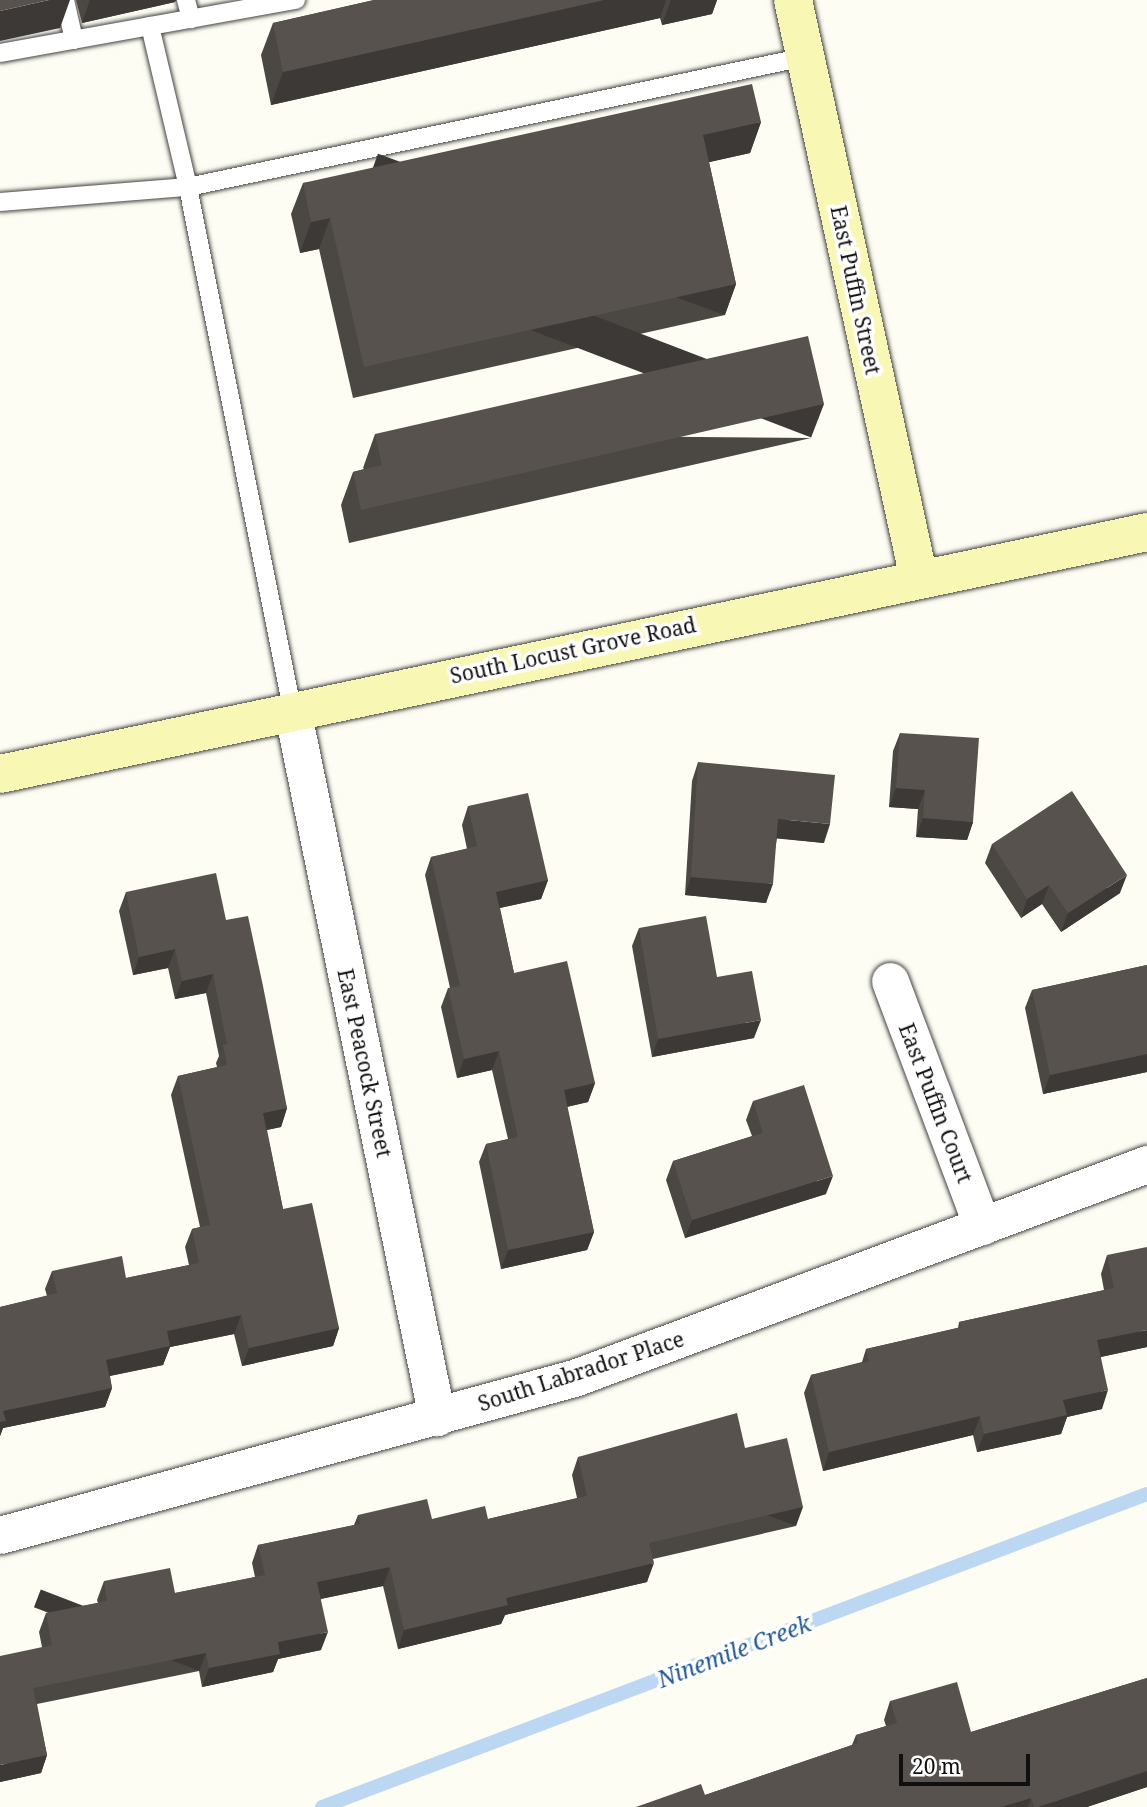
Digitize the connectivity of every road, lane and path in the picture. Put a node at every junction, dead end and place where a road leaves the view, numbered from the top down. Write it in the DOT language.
graph roads {
  1 [pos="65,0"];
  2 [pos="187,0"];
  3 [pos="296,0"];
  4 [pos="793,0"];
  5 [pos="191,19"];
  6 [pos="150,26"];
  7 [pos="74,40"];
  8 [pos="0,53"];
  9 [pos="805,57"];
  10 [pos="188,187"];
  11 [pos="0,202"];
  12 [pos="1147,532"];
  13 [pos="919,579"];
  14 [pos="292,709"];
  15 [pos="0,774"];
  16 [pos="890,981"];
  17 [pos="1147,1164"];
  18 [pos="982,1226"];
  19 [pos="438,1418"];
  20 [pos="0,1535"];
  1 -- 7 [label="lane"];
  2 -- 5 [label="lane"];
  3 -- 5 [label="lane"];
  4 -- 9 [label="main road, East Puffin Street"];
  5 -- 6 [label="lane"];
  6 -- 7 [label="lane"];
  6 -- 10 [label="lane"];
  7 -- 8 [label="lane"];
  9 -- 10 [label="lane"];
  9 -- 13 [label="main road, East Puffin Street"];
  10 -- 11 [label="lane"];
  10 -- 14 [label="lane"];
  12 -- 13 [label="main road, South Locust Grove Road"];
  13 -- 14 [label="main road, South Locust Grove Road"];
  14 -- 15 [label="main road, South Locust Grove Road"];
  14 -- 19 [label="street, East Peacock Street"];
  16 -- 18 [label="street, East Puffin Court"];
  17 -- 18 [label="street, South Labrador Place"];
  18 -- 19 [label="street, South Labrador Place"];
  19 -- 20 [label="street, South Labrador Place"];
}
